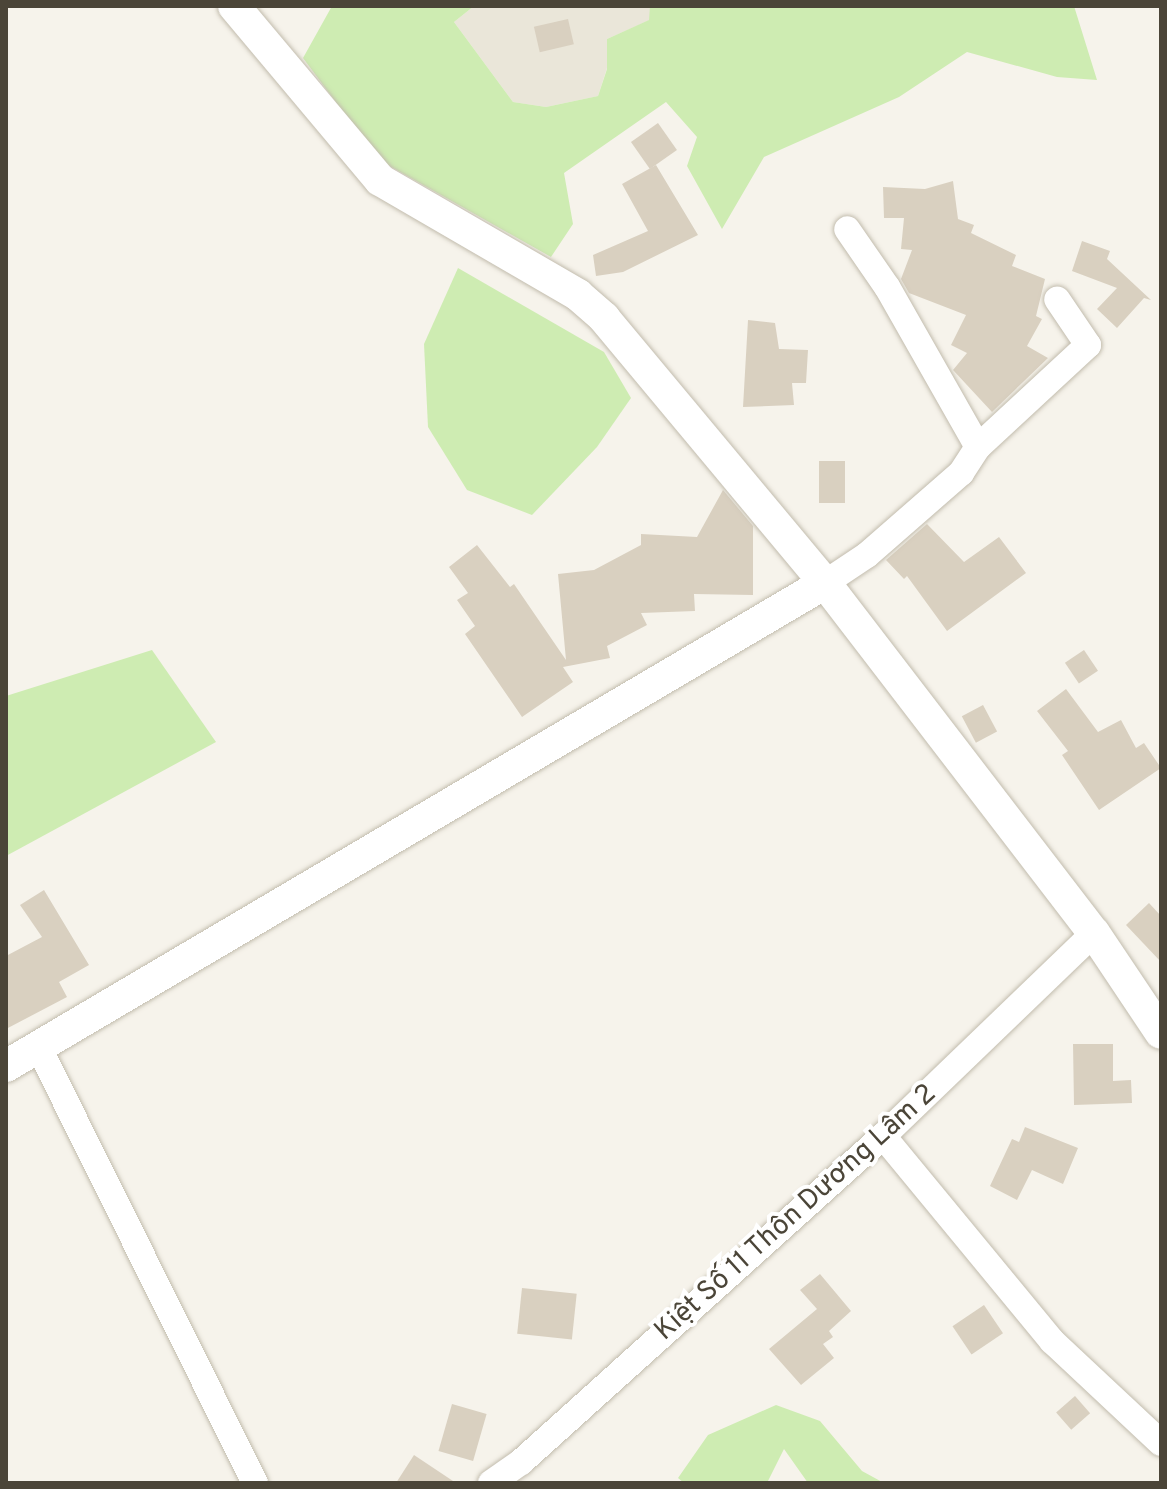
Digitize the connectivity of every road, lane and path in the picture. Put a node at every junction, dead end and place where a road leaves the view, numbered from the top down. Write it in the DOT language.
graph roads {
  1 [pos="234,6"];
  2 [pos="847,229"];
  3 [pos="1057,299"];
  4 [pos="978,447"];
  5 [pos="825,583"];
  6 [pos="1094,933"];
  7 [pos="1161,1033"];
  8 [pos="38,1046"];
  9 [pos="6,1066"];
  10 [pos="883,1136"];
  11 [pos="1161,1443"];
  12 [pos="255,1483"];
  13 [pos="491,1483"];
  1 -- 5 [label="street"];
  2 -- 4 [label="street"];
  3 -- 4 [label="street"];
  4 -- 5 [label="street"];
  5 -- 6 [label="street"];
  5 -- 8 [label="street"];
  6 -- 7 [label="street"];
  6 -- 10 [label="street, Kiệt Số 11 Thôn Dương Lâm 2"];
  8 -- 9 [label="street"];
  8 -- 12 [label="street"];
  10 -- 11 [label="street"];
  10 -- 13 [label="street, Kiệt Số 11 Thôn Dương Lâm 2"];
}
